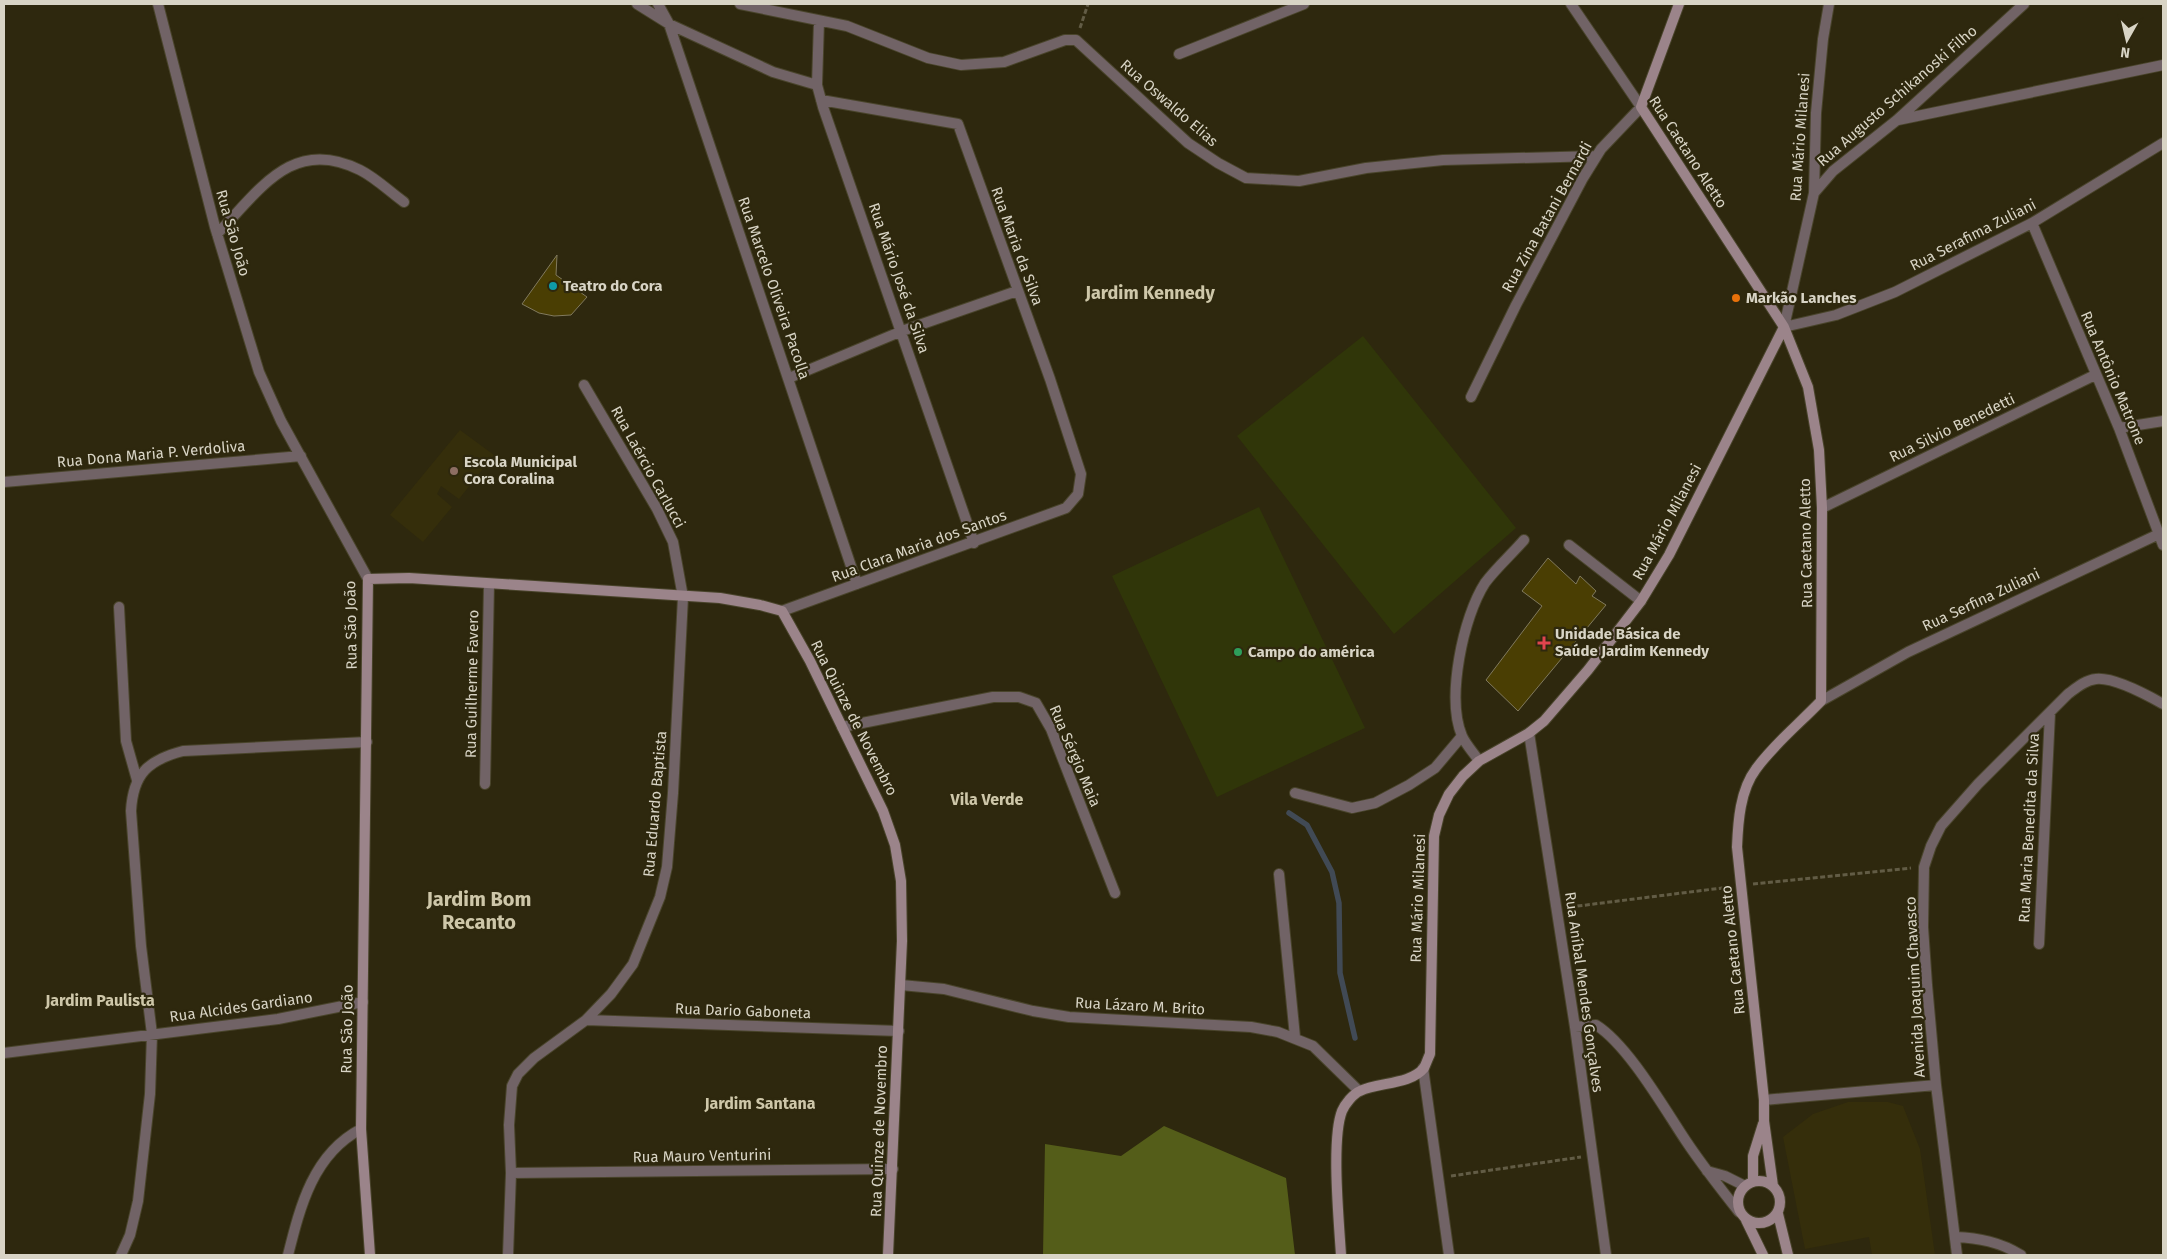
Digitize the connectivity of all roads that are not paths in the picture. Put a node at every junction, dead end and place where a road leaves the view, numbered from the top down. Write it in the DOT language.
graph roads {
  1 [pos="158,4"];
  2 [pos="637,4"];
  3 [pos="658,4"];
  4 [pos="740,4"];
  5 [pos="1304,4"];
  6 [pos="1571,4"];
  7 [pos="1679,4"];
  8 [pos="1829,4"];
  9 [pos="2024,4"];
  10 [pos="819,21"];
  11 [pos="669,24"];
  12 [pos="1179,54"];
  13 [pos="2163,65"];
  14 [pos="817,85"];
  15 [pos="821,100"];
  16 [pos="1641,107"];
  17 [pos="1897,120"];
  18 [pos="2163,142"];
  19 [pos="1596,156"];
  20 [pos="1814,193"];
  21 [pos="404,202"];
  22 [pos="2032,223"];
  23 [pos="217,234"];
  24 [pos="1017,291"];
  25 [pos="1784,328"];
  26 [pos="902,331"];
  27 [pos="2095,375"];
  28 [pos="789,378"];
  29 [pos="584,385"];
  30 [pos="1471,397"];
  31 [pos="2163,421"];
  32 [pos="2119,428"];
  33 [pos="301,456"];
  34 [pos="4,482"];
  35 [pos="1066,508"];
  36 [pos="1822,508"];
  37 [pos="2159,534"];
  38 [pos="1524,540"];
  39 [pos="974,542"];
  40 [pos="1569,545"];
  41 [pos="2163,545"];
  42 [pos="368,579"];
  43 [pos="489,584"];
  44 [pos="857,584"];
  45 [pos="683,597"];
  46 [pos="1641,601"];
  47 [pos="119,607"];
  48 [pos="782,611"];
  49 [pos="1820,701"];
  50 [pos="2163,704"];
  51 [pos="2050,713"];
  52 [pos="842,727"];
  53 [pos="1529,733"];
  54 [pos="1462,736"];
  55 [pos="367,742"];
  56 [pos="1479,761"];
  57 [pos="137,780"];
  58 [pos="485,784"];
  59 [pos="1295,793"];
  60 [pos="1279,874"];
  61 [pos="1115,893"];
  62 [pos="2039,944"];
  63 [pos="901,985"];
  64 [pos="363,1002"];
  65 [pos="586,1020"];
  66 [pos="1575,1027"];
  67 [pos="899,1031"];
  68 [pos="152,1034"];
  69 [pos="1295,1037"];
  70 [pos="4,1053"];
  71 [pos="1424,1068"];
  72 [pos="1936,1085"];
  73 [pos="1359,1091"];
  74 [pos="1764,1100"];
  75 [pos="1764,1121"];
  76 [pos="361,1129"];
  77 [pos="894,1169"];
  78 [pos="1707,1171"];
  79 [pos="511,1173"];
  80 [pos="1749,1183"];
  81 [pos="1773,1186"];
  82 [pos="1739,1212"];
  83 [pos="1778,1214"];
  84 [pos="1746,1220"];
  85 [pos="1955,1237"];
  86 [pos="121,1255"];
  87 [pos="288,1255"];
  88 [pos="370,1255"];
  89 [pos="508,1255"];
  90 [pos="888,1255"];
  91 [pos="1341,1255"];
  92 [pos="1449,1255"];
  93 [pos="1606,1255"];
  94 [pos="1763,1255"];
  95 [pos="1788,1255"];
  96 [pos="1957,1255"];
  97 [pos="2021,1255"];
  1 -- 23 [label="street, Rua São João"];
  2 -- 11 [label="street"];
  3 -- 11 [label="street, Rua Marcelo Oliveira Pacolla"];
  4 -- 10 [label="street"];
  5 -- 12 [label="street"];
  6 -- 16 [label="street, Rua Caetano Aletto"];
  7 -- 16 [label="street, Rua Zina Batani Bernardi"];
  8 -- 20 [label="street, Rua Mário Milanesi"];
  9 -- 17 [label="street, Rua Augusto Schikanoski Filho"];
  10 -- 14 [label="street, Rua Mário José da Silva"];
  10 -- 19 [label="street, Rua Oswaldo Elias"];
  11 -- 14 [label="street"];
  11 -- 28 [label="street, Rua Marcelo Oliveira Pacolla"];
  13 -- 17 [label="street"];
  14 -- 15 [label="street, Rua Mário José da Silva"];
  15 -- 24 [label="street, Rua Maria da Silva"];
  15 -- 26 [label="street, Rua Mário José da Silva"];
  16 -- 19 [label="street, Rua Zina Batani Bernardi"];
  16 -- 25 [label="street, Rua Caetano Aletto"];
  17 -- 20 [label="street, Rua Augusto Schikanoski Filho"];
  18 -- 22 [label="street, Rua Serafima Zuliani"];
  19 -- 30 [label="street, Rua Zina Batani Bernardi"];
  20 -- 25 [label="street, Rua Mário Milanesi"];
  21 -- 23 [label="street"];
  22 -- 25 [label="street, Rua Serafima Zuliani"];
  22 -- 27 [label="street, Rua Antônio Matrone"];
  23 -- 33 [label="street, Rua São João"];
  24 -- 26 [label="street"];
  24 -- 35 [label="street, Rua Maria da Silva"];
  25 -- 36 [label="street, Rua Caetano Aletto"];
  25 -- 46 [label="street, Rua Mário Milanesi"];
  26 -- 28 [label="street"];
  26 -- 39 [label="street, Rua Mário José da Silva"];
  27 -- 32 [label="street, Rua Antônio Matrone"];
  27 -- 36 [label="street, Rua Silvio Benedetti"];
  28 -- 44 [label="street, Rua Marcelo Oliveira Pacolla"];
  29 -- 45 [label="street, Rua Laércio Carlucci"];
  31 -- 32 [label="street"];
  32 -- 37 [label="street, Rua Antônio Matrone"];
  33 -- 34 [label="street, Rua Dona Maria P. Verdoliva"];
  33 -- 42 [label="street, Rua São João"];
  35 -- 39 [label="street, Rua Clara Maria dos Santos"];
  36 -- 49 [label="street, Rua Caetano Aletto"];
  37 -- 41 [label="street, Rua Antônio Matrone"];
  37 -- 49 [label="street, Rua Serfina Zuliani"];
  38 -- 54 [label="street"];
  39 -- 44 [label="street, Rua Clara Maria dos Santos"];
  40 -- 46 [label="street"];
  42 -- 43 [label="street"];
  42 -- 55 [label="street, Rua São João"];
  43 -- 45 [label="street"];
  43 -- 58 [label="street, Rua Guilherme Favero"];
  44 -- 48 [label="street, Rua Clara Maria dos Santos"];
  45 -- 48 [label="street"];
  45 -- 65 [label="street, Rua Eduardo Baptista"];
  46 -- 53 [label="street, Rua Mário Milanesi"];
  47 -- 57 [label="street"];
  48 -- 52 [label="street, Rua Quinze de Novembro"];
  49 -- 74 [label="street, Rua Caetano Aletto"];
  50 -- 51 [label="street, Avenida Joaquim Chavasco"];
  51 -- 62 [label="street, Rua Maria Benedita da Silva"];
  51 -- 72 [label="street, Avenida Joaquim Chavasco"];
  52 -- 61 [label="street, Rua Sérgio Maia"];
  52 -- 63 [label="street, Rua Quinze de Novembro"];
  53 -- 56 [label="street, Rua Mário Milanesi"];
  53 -- 66 [label="street, Rua Aníbal Mendes Gonçalves"];
  54 -- 56 [label="street"];
  54 -- 59 [label="street"];
  55 -- 57 [label="street"];
  55 -- 64 [label="street, Rua São João"];
  56 -- 71 [label="street, Rua Mário Milanesi"];
  57 -- 68 [label="street"];
  60 -- 69 [label="street"];
  63 -- 67 [label="street, Rua Quinze de Novembro"];
  63 -- 69 [label="street, Rua Lázaro M. Brito"];
  64 -- 68 [label="street, Rua Alcides Gardiano"];
  64 -- 76 [label="street, Rua São João"];
  65 -- 67 [label="street, Rua Dario Gaboneta"];
  65 -- 79 [label="street, Rua Eduardo Baptista"];
  66 -- 78 [label="street"];
  66 -- 93 [label="street, Rua Aníbal Mendes Gonçalves"];
  67 -- 77 [label="street, Rua Quinze de Novembro"];
  68 -- 70 [label="street, Rua Alcides Gardiano"];
  68 -- 86 [label="street"];
  69 -- 73 [label="street, Rua Lázaro M. Brito"];
  71 -- 73 [label="street"];
  71 -- 92 [label="street, Rua Mário Milanesi"];
  72 -- 74 [label="street"];
  72 -- 85 [label="street, Avenida Joaquim Chavasco"];
  73 -- 91 [label="street"];
  74 -- 75 [label="street, Rua Caetano Aletto"];
  75 -- 80 [label="street, Rua Caetano Aletto"];
  75 -- 81 [label="street, Rua Caetano Aletto"];
  76 -- 87 [label="street"];
  76 -- 88 [label="street, Rua São João"];
  77 -- 79 [label="street, Rua Mauro Venturini"];
  77 -- 90 [label="street, Rua Quinze de Novembro"];
  78 -- 80 [label="street"];
  78 -- 82 [label="street"];
  79 -- 89 [label="street, Rua Eduardo Baptista"];
  80 -- 81 [label="street"];
  80 -- 82 [label="street"];
  81 -- 83 [label="street"];
  82 -- 84 [label="street"];
  83 -- 84 [label="street"];
  83 -- 95 [label="street"];
  84 -- 94 [label="street"];
  85 -- 96 [label="street, Avenida Joaquim Chavasco"];
  85 -- 97 [label="street"];
}
